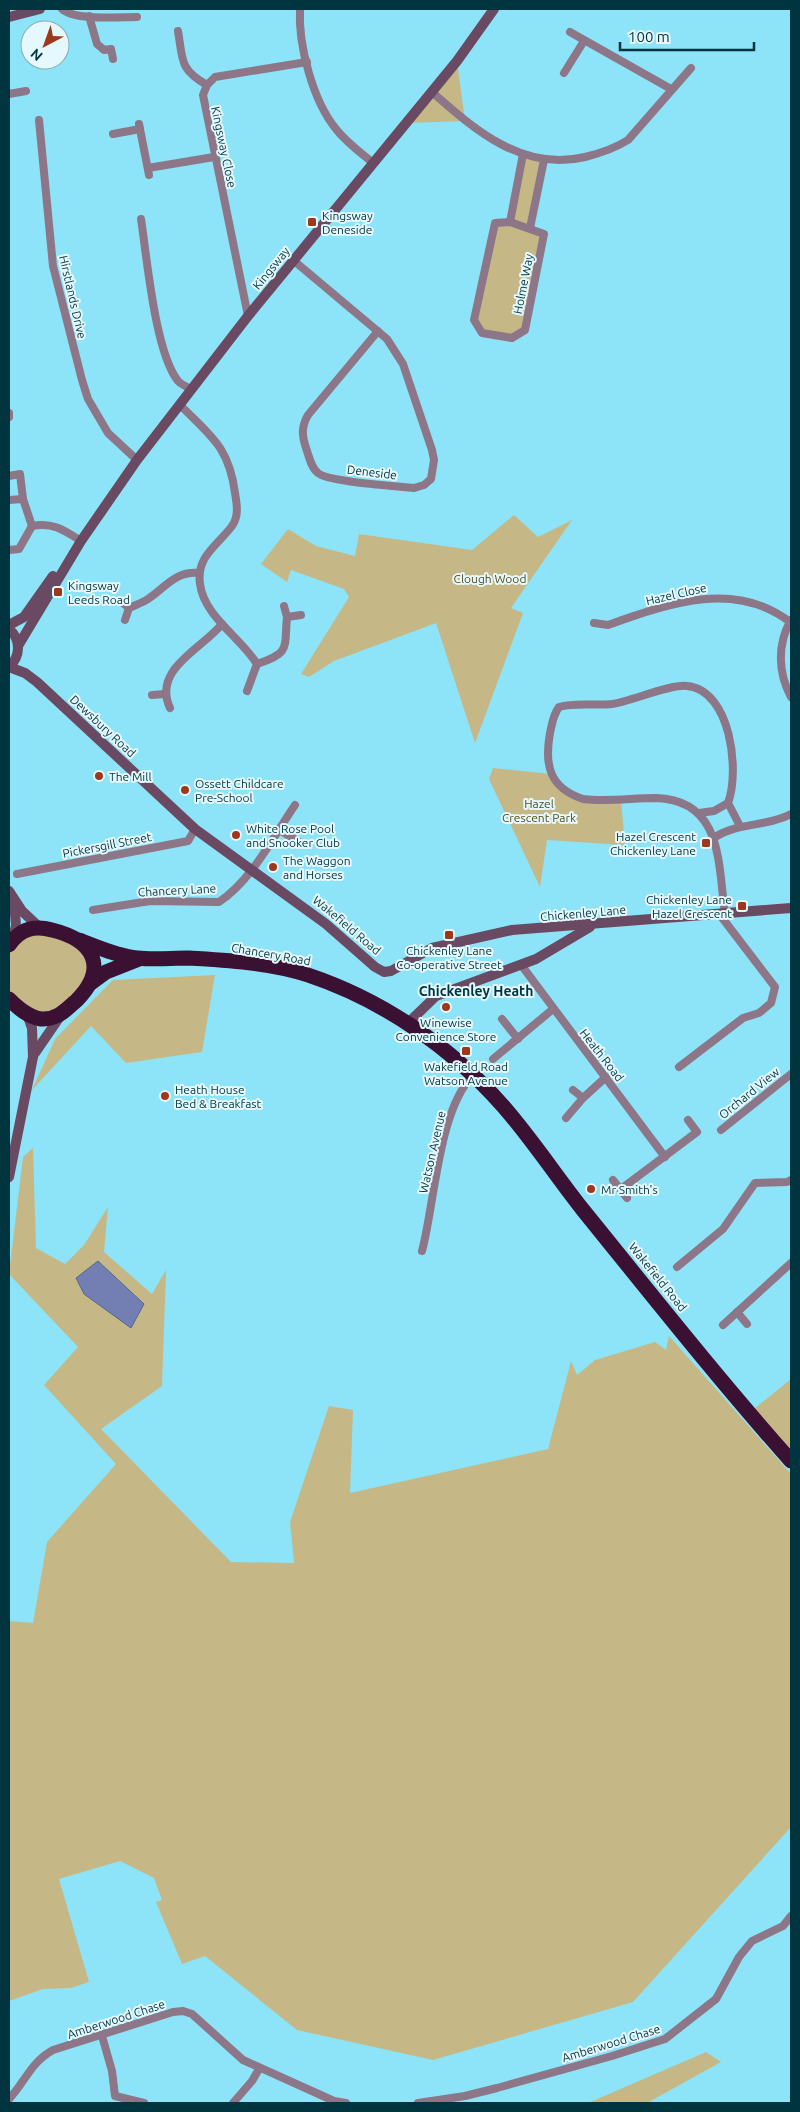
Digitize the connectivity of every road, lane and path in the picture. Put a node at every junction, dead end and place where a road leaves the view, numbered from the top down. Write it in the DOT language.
graph roads {
  1 [pos="40,9"];
  2 [pos="62,9"];
  3 [pos="300,9"];
  4 [pos="494,9"];
  5 [pos="89,16"];
  6 [pos="9,17"];
  7 [pos="138,17"];
  8 [pos="178,31"];
  9 [pos="570,32"];
  10 [pos="584,41"];
  11 [pos="114,58"];
  12 [pos="306,62"];
  13 [pos="690,68"];
  14 [pos="564,74"];
  15 [pos="207,85"];
  16 [pos="671,89"];
  17 [pos="26,91"];
  18 [pos="432,92"];
  19 [pos="9,94"];
  20 [pos="39,120"];
  21 [pos="113,134"];
  22 [pos="524,154"];
  23 [pos="214,157"];
  24 [pos="544,160"];
  25 [pos="373,163"];
  26 [pos="141,218"];
  27 [pos="510,222"];
  28 [pos="530,228"];
  29 [pos="293,260"];
  30 [pos="248,316"];
  31 [pos="378,331"];
  32 [pos="191,389"];
  33 [pos="180,405"];
  34 [pos="137,460"];
  35 [pos="10,476"];
  36 [pos="24,499"];
  37 [pos="9,500"];
  38 [pos="32,526"];
  39 [pos="78,545"];
  40 [pos="9,550"];
  41 [pos="199,573"];
  42 [pos="119,600"];
  43 [pos="284,606"];
  44 [pos="130,608"];
  45 [pos="301,615"];
  46 [pos="287,617"];
  47 [pos="125,620"];
  48 [pos="791,621"];
  49 [pos="594,623"];
  50 [pos="222,624"];
  51 [pos="9,627"];
  52 [pos="18,647"];
  53 [pos="256,664"];
  54 [pos="9,667"];
  55 [pos="37,682"];
  56 [pos="247,692"];
  57 [pos="166,694"];
  58 [pos="152,695"];
  59 [pos="791,697"];
  60 [pos="170,708"];
  61 [pos="728,803"];
  62 [pos="295,805"];
  63 [pos="699,813"];
  64 [pos="791,814"];
  65 [pos="740,826"];
  66 [pos="195,829"];
  67 [pos="278,829"];
  68 [pos="715,837"];
  69 [pos="299,842"];
  70 [pos="251,870"];
  71 [pos="17,874"];
  72 [pos="9,891"];
  73 [pos="14,902"];
  74 [pos="791,908"];
  75 [pos="93,910"];
  76 [pos="723,914"];
  77 [pos="596,924"];
  78 [pos="39,927"];
  79 [pos="556,928"];
  80 [pos="79,940"];
  81 [pos="11,942"];
  82 [pos="558,946"];
  83 [pos="140,959"];
  84 [pos="522,966"];
  85 [pos="384,972"];
  86 [pos="91,983"];
  87 [pos="9,999"];
  88 [pos="553,1009"];
  89 [pos="27,1014"];
  90 [pos="62,1014"];
  91 [pos="502,1019"];
  92 [pos="408,1023"];
  93 [pos="518,1039"];
  94 [pos="33,1057"];
  95 [pos="493,1059"];
  96 [pos="679,1067"];
  97 [pos="791,1074"];
  98 [pos="473,1075"];
  99 [pos="606,1077"];
  100 [pos="573,1090"];
  101 [pos="582,1098"];
  102 [pos="504,1108"];
  103 [pos="566,1118"];
  104 [pos="688,1120"];
  105 [pos="721,1130"];
  106 [pos="665,1157"];
  107 [pos="9,1178"];
  108 [pos="613,1180"];
  109 [pos="791,1180"];
  110 [pos="621,1189"];
  111 [pos="627,1198"];
  112 [pos="425,1240"];
  113 [pos="434,1241"];
  114 [pos="422,1251"];
  115 [pos="791,1264"];
  116 [pos="678,1267"];
  117 [pos="736,1312"];
  118 [pos="746,1324"];
  119 [pos="723,1325"];
  120 [pos="791,1461"];
  121 [pos="791,1916"];
  122 [pos="102,2036"];
  123 [pos="259,2069"];
  124 [pos="9,2100"];
  125 [pos="465,2100"];
  126 [pos="144,2103"];
  127 [pos="233,2103"];
  128 [pos="346,2103"];
  129 [pos="418,2103"];
  1 -- 6 [label="main road"];
  2 -- 5 [label="street"];
  3 -- 12 [label="street"];
  4 -- 18 [label="main road, Kingsway"];
  5 -- 7 [label="street"];
  5 -- 11 [label="street"];
  8 -- 15 [label="street"];
  9 -- 10 [label="street"];
  10 -- 14 [label="street"];
  10 -- 16 [label="street"];
  12 -- 15 [label="street"];
  12 -- 25 [label="street"];
  13 -- 16 [label="street"];
  15 -- 23 [label="street, Kingsway Close"];
  16 -- 24 [label="street"];
  17 -- 19 [label="street"];
  18 -- 22 [label="street"];
  18 -- 25 [label="main road, Kingsway"];
  20 -- 34 [label="street, Hirstlands Drive"];
  21 -- 23 [label="street"];
  22 -- 24 [label="street"];
  22 -- 27 [label="street"];
  23 -- 30 [label="street, Kingsway Close"];
  24 -- 28 [label="street"];
  25 -- 29 [label="main road, Kingsway"];
  26 -- 32 [label="street"];
  27 -- 28 [label="street"];
  27 -- 28 [label="street, Holme Way"];
  29 -- 30 [label="main road, Kingsway"];
  29 -- 31 [label="street, Deneside"];
  30 -- 32 [label="main road, Kingsway"];
  31 -- 31 [label="street, Deneside"];
  32 -- 33 [label="main road, Kingsway"];
  33 -- 34 [label="main road, Kingsway"];
  33 -- 41 [label="street"];
  34 -- 39 [label="main road, Kingsway"];
  35 -- 36 [label="street"];
  36 -- 37 [label="street"];
  36 -- 38 [label="street"];
  38 -- 39 [label="street"];
  38 -- 40 [label="street"];
  39 -- 51 [label="main road, Kingsway"];
  39 -- 52 [label="main road, Kingsway"];
  41 -- 44 [label="street"];
  41 -- 50 [label="street"];
  42 -- 44 [label="street"];
  43 -- 46 [label="street"];
  44 -- 47 [label="street"];
  45 -- 46 [label="street"];
  46 -- 53 [label="street"];
  48 -- 49 [label="street, Hazel Close"];
  48 -- 59 [label="street"];
  50 -- 53 [label="street"];
  50 -- 57 [label="street"];
  51 -- 52 [label="main road, Dewsbury Road"];
  52 -- 54 [label="main road, Kingsway"];
  52 -- 55 [label="main road, Dewsbury Road"];
  53 -- 56 [label="street"];
  54 -- 55 [label="main road, Dewsbury Road"];
  55 -- 66 [label="main road, Dewsbury Road"];
  57 -- 58 [label="street"];
  57 -- 60 [label="street"];
  61 -- 63 [label="street"];
  61 -- 63 [label="street"];
  61 -- 65 [label="street"];
  62 -- 67 [label="street, Chancery Lane"];
  63 -- 68 [label="street"];
  64 -- 65 [label="street"];
  65 -- 68 [label="street"];
  66 -- 70 [label="main road, Wakefield Road"];
  66 -- 71 [label="street, Pickersgill Street"];
  67 -- 69 [label="street"];
  67 -- 70 [label="street, Chancery Lane"];
  68 -- 76 [label="street"];
  70 -- 75 [label="street, Chancery Lane"];
  70 -- 85 [label="main road, Wakefield Road"];
  72 -- 73 [label="main road"];
  73 -- 78 [label="main road"];
  73 -- 81 [label="main road"];
  74 -- 76 [label="main road, Chickenley Lane"];
  76 -- 77 [label="main road, Chickenley Lane"];
  76 -- 96 [label="street"];
  77 -- 79 [label="main road, Chickenley Lane"];
  77 -- 82 [label="main road"];
  78 -- 80 [label="highway, Chancery Road"];
  78 -- 81 [label="highway"];
  79 -- 82 [label="main road"];
  79 -- 85 [label="main road, Chickenley Lane"];
  80 -- 83 [label="highway, Chancery Road"];
  80 -- 86 [label="highway"];
  82 -- 84 [label="main road"];
  83 -- 86 [label="highway, Chancery Road"];
  83 -- 92 [label="highway, Chancery Road"];
  84 -- 88 [label="street, Heath Road"];
  84 -- 92 [label="main road"];
  86 -- 90 [label="highway, Chancery Road"];
  87 -- 89 [label="highway"];
  88 -- 93 [label="street"];
  88 -- 99 [label="street, Heath Road"];
  89 -- 90 [label="highway"];
  89 -- 94 [label="main road"];
  90 -- 94 [label="main road"];
  91 -- 93 [label="street"];
  92 -- 98 [label="highway, Chancery Road"];
  93 -- 95 [label="street"];
  94 -- 107 [label="main road"];
  97 -- 105 [label="street, Orchard View"];
  98 -- 102 [label="highway, Chancery Road"];
  98 -- 112 [label="street, Watson Avenue"];
  99 -- 101 [label="street"];
  99 -- 106 [label="street, Heath Road"];
  100 -- 101 [label="street"];
  101 -- 103 [label="street"];
  102 -- 120 [label="highway, Wakefield Road"];
  104 -- 106 [label="street"];
  106 -- 110 [label="street"];
  108 -- 110 [label="street"];
  109 -- 116 [label="street"];
  110 -- 111 [label="street"];
  112 -- 113 [label="street"];
  112 -- 114 [label="street, Watson Avenue"];
  115 -- 117 [label="street"];
  117 -- 118 [label="street"];
  117 -- 119 [label="street"];
  121 -- 125 [label="street, Amberwood Chase"];
  122 -- 123 [label="street, Amberwood Chase"];
  122 -- 124 [label="street, Amberwood Chase"];
  122 -- 126 [label="street"];
  123 -- 127 [label="street"];
  123 -- 128 [label="street, Amberwood Chase"];
  125 -- 129 [label="street, Amberwood Chase"];
}
